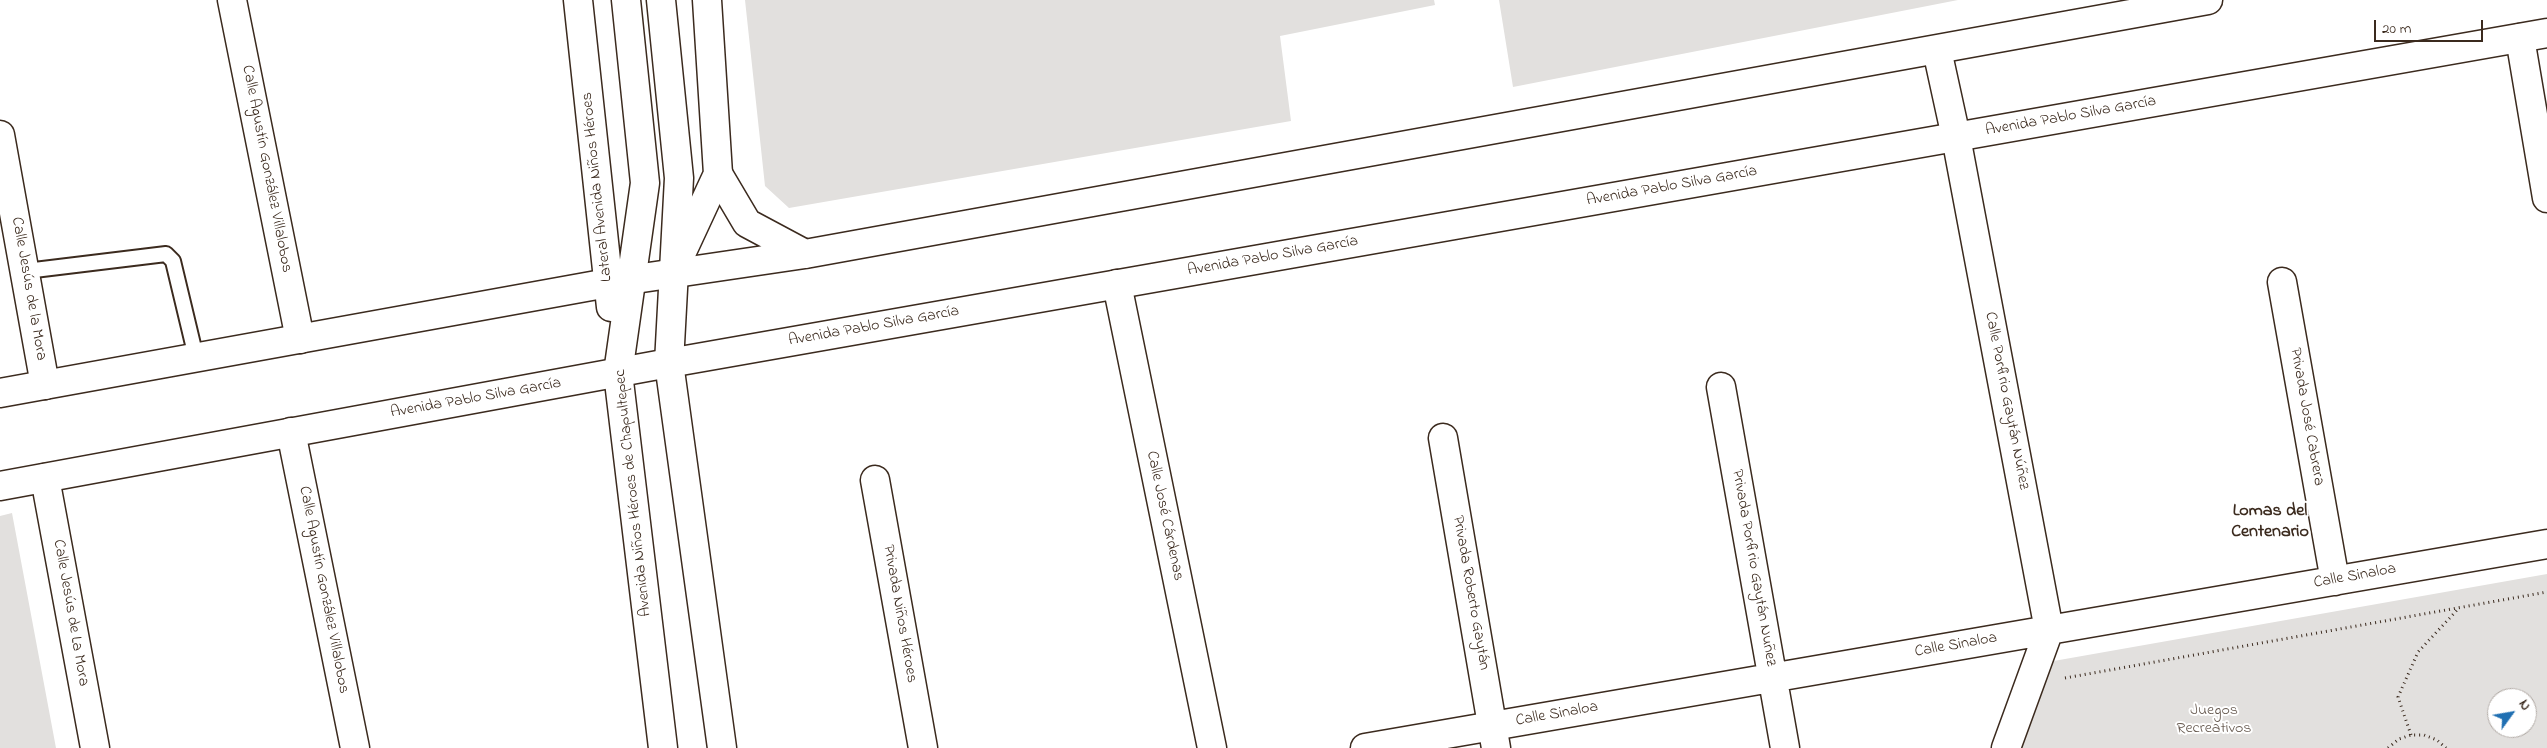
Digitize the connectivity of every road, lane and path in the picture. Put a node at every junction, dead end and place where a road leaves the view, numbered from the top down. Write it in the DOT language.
graph roads {
  1 [pos="232,0"];
  2 [pos="578,0"];
  3 [pos="626,0"];
  4 [pos="661,0"];
  5 [pos="707,0"];
  6 [pos="2208,0"];
  7 [pos="2547,33"];
  8 [pos="2520,38"];
  9 [pos="1936,50"];
  10 [pos="0,135"];
  11 [pos="1956,137"];
  12 [pos="718,174"];
  13 [pos="2547,198"];
  14 [pos="805,254"];
  15 [pos="26,271"];
  16 [pos="672,273"];
  17 [pos="620,281"];
  18 [pos="2282,282"];
  19 [pos="1117,284"];
  20 [pos="300,338"];
  21 [pos="196,358"];
  22 [pos="669,363"];
  23 [pos="618,373"];
  24 [pos="45,385"];
  25 [pos="1721,387"];
  26 [pos="0,393"];
  27 [pos="291,432"];
  28 [pos="1443,438"];
  29 [pos="45,478"];
  30 [pos="875,480"];
  31 [pos="0,486"];
  32 [pos="2547,544"];
  33 [pos="2335,581"];
  34 [pos="2547,592"];
  35 [pos="2459,608"];
  36 [pos="2049,630"];
  37 [pos="1773,678"];
  38 [pos="2029,685"];
  39 [pos="2411,735"];
  40 [pos="1494,737"];
  41 [pos="95,748"];
  42 [pos="355,748"];
  43 [pos="663,748"];
  44 [pos="722,748"];
  45 [pos="923,748"];
  46 [pos="1212,748"];
  47 [pos="1365,748"];
  48 [pos="1785,748"];
  49 [pos="2006,748"];
  50 [pos="2388,748"];
  51 [pos="2446,748"];
  1 -- 20 [label="main road, Calle Agustín González Villalobos"];
  2 -- 17 [label="main road, Lateral Avenida Niños Héroes"];
  3 -- 17 [label="main road, Avenida Niños Héroes de Chapultepec"];
  4 -- 16 [label="main road"];
  5 -- 12 [label="main road"];
  6 -- 9 [label="main road"];
  7 -- 8 [label="main road, Avenida Pablo Silva García"];
  8 -- 11 [label="main road, Avenida Pablo Silva García"];
  8 -- 13 [label="main road"];
  9 -- 11 [label="main road, Calle Porfirio Gaytán Núñez"];
  9 -- 14 [label="main road"];
  10 -- 15 [label="main road, Calle Jesús de la Mora"];
  11 -- 19 [label="main road, Avenida Pablo Silva García"];
  11 -- 36 [label="main road, Calle Porfirio Gaytán Núñez"];
  12 -- 14 [label="main road"];
  12 -- 16 [label="main road"];
  14 -- 16 [label="main road"];
  15 -- 21 [label="lane"];
  15 -- 24 [label="main road, Calle Jesús de la Mora"];
  16 -- 17 [label="main road"];
  16 -- 22 [label="main road"];
  17 -- 20 [label="main road"];
  17 -- 23 [label="main road, Avenida Niños Héroes de Chapultepec"];
  18 -- 33 [label="main road, Privada José Cabrera"];
  19 -- 22 [label="main road, Avenida Pablo Silva García"];
  19 -- 46 [label="main road, Calle José Cárdenas"];
  20 -- 21 [label="main road"];
  21 -- 24 [label="main road"];
  22 -- 23 [label="main road, Avenida Pablo Silva García"];
  22 -- 44 [label="main road"];
  23 -- 27 [label="main road, Avenida Pablo Silva García"];
  23 -- 43 [label="main road, Avenida Niños Héroes de Chapultepec"];
  24 -- 26 [label="main road"];
  25 -- 37 [label="main road, Privada Porfirio Gaytán Nuñez"];
  27 -- 29 [label="main road, Avenida Pablo Silva García"];
  27 -- 42 [label="main road, Calle Agustín González Villalobos"];
  28 -- 40 [label="main road, Privada Roberto Gaytán"];
  29 -- 31 [label="main road, Avenida Pablo Silva García"];
  29 -- 41 [label="main road, Calle Jesús de La Mora"];
  30 -- 45 [label="main road, Privada Niños Héroes"];
  32 -- 33 [label="main road, Calle Sinaloa"];
  33 -- 36 [label="main road, Calle Sinaloa"];
  34 -- 35 [label="path"];
  35 -- 38 [label="path"];
  35 -- 39 [label="path"];
  36 -- 37 [label="main road, Calle Sinaloa"];
  36 -- 38 [label="main road"];
  37 -- 40 [label="main road, Calle Sinaloa"];
  37 -- 48 [label="main road, Privada Porfirio Gaytán Nuñez"];
  38 -- 49 [label="main road"];
  39 -- 50 [label="path"];
  39 -- 51 [label="path"];
  40 -- 47 [label="main road, Calle Sinaloa"];
}
